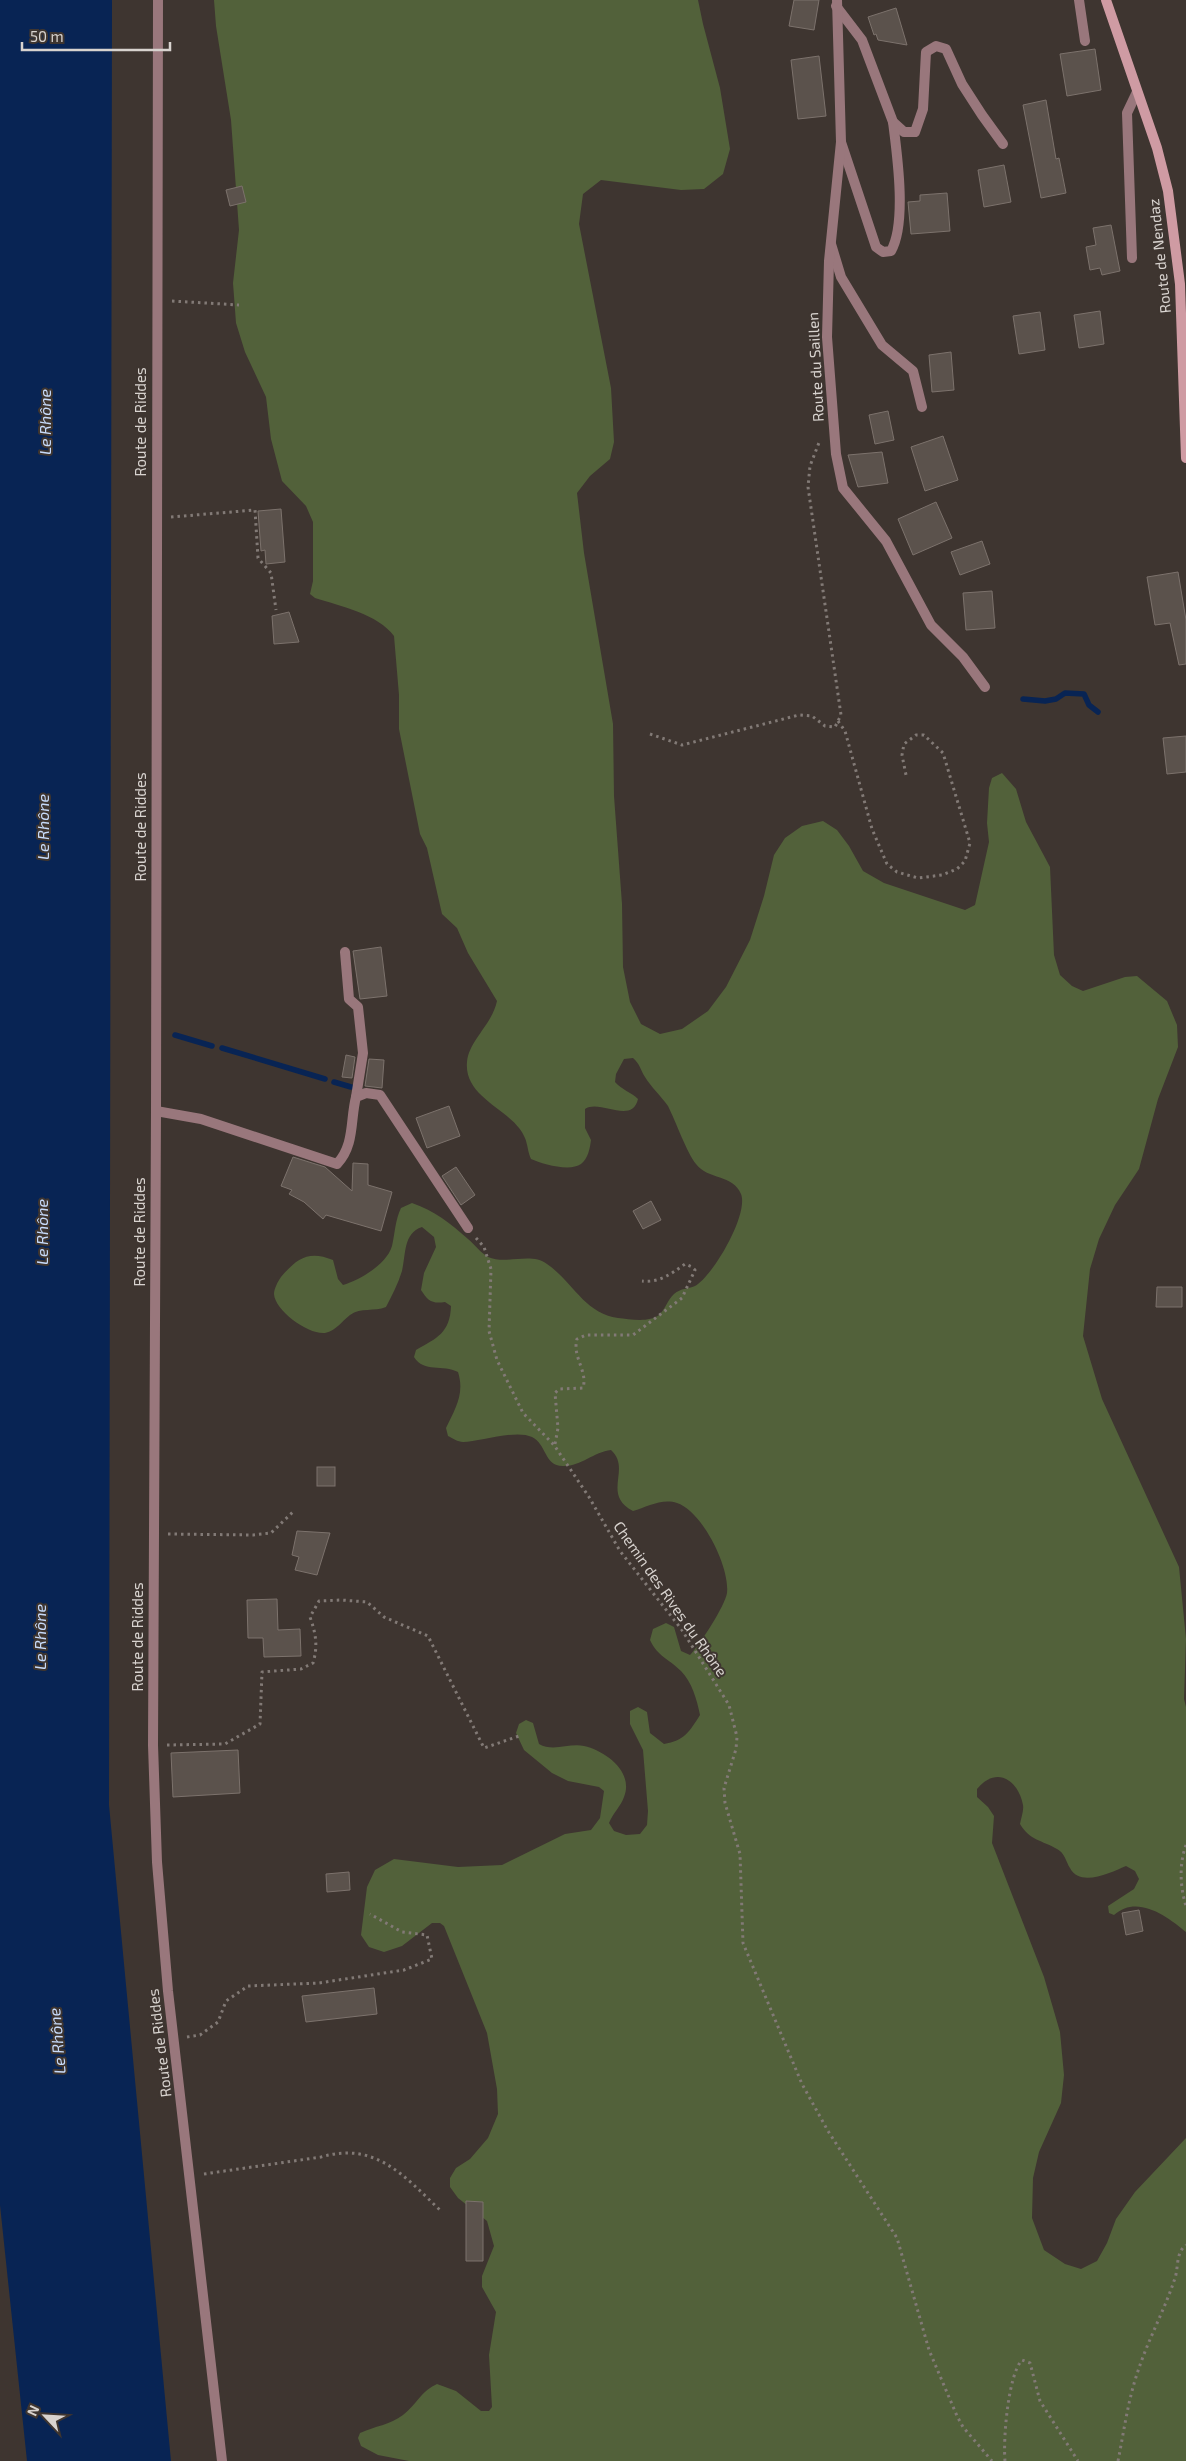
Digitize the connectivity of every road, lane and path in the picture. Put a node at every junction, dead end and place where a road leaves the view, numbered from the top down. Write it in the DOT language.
graph roads {
  1 [pos="158,0"];
  2 [pos="1079,0"];
  3 [pos="1106,0"];
  4 [pos="837,3"];
  5 [pos="1085,41"];
  6 [pos="1137,92"];
  7 [pos="893,122"];
  8 [pos="842,142"];
  9 [pos="1003,144"];
  10 [pos="831,243"];
  11 [pos="1132,258"];
  12 [pos="156,301"];
  13 [pos="239,305"];
  14 [pos="922,407"];
  15 [pos="822,433"];
  16 [pos="1186,458"];
  17 [pos="156,518"];
  18 [pos="276,610"];
  19 [pos="984,687"];
  20 [pos="838,721"];
  21 [pos="650,734"];
  22 [pos="906,775"];
  23 [pos="345,952"];
  24 [pos="356,1096"];
  25 [pos="156,1111"];
  26 [pos="468,1228"];
  27 [pos="642,1281"];
  28 [pos="554,1445"];
  29 [pos="295,1510"];
  30 [pos="153,1534"];
  31 [pos="522,1735"];
  32 [pos="152,1746"];
  33 [pos="1186,1845"];
  34 [pos="1186,1906"];
  35 [pos="370,1914"];
  36 [pos="174,2038"];
  37 [pos="191,2176"];
  38 [pos="441,2211"];
  39 [pos="1186,2245"];
  40 [pos="222,2461"];
  41 [pos="992,2461"];
  42 [pos="1005,2461"];
  43 [pos="1078,2461"];
  44 [pos="1118,2461"];
  1 -- 12 [label="street, Route de Riddes"];
  2 -- 5 [label="street"];
  3 -- 6 [label="main road, Route de Nendaz"];
  4 -- 7 [label="street"];
  4 -- 8 [label="street, Route du Saillen"];
  6 -- 11 [label="street"];
  6 -- 16 [label="main road, Route de Nendaz"];
  7 -- 8 [label="street"];
  7 -- 9 [label="street"];
  8 -- 10 [label="street, Route du Saillen"];
  10 -- 14 [label="street"];
  10 -- 19 [label="street, Route du Saillen"];
  12 -- 13 [label="path"];
  12 -- 17 [label="street, Route de Riddes"];
  15 -- 20 [label="path"];
  17 -- 18 [label="path"];
  17 -- 25 [label="street, Route de Riddes"];
  20 -- 21 [label="path"];
  20 -- 22 [label="path"];
  23 -- 24 [label="street"];
  24 -- 25 [label="street"];
  24 -- 26 [label="street"];
  25 -- 30 [label="street, Route de Riddes"];
  26 -- 28 [label="path, Chemin des Rives du Rhône"];
  27 -- 28 [label="path"];
  28 -- 41 [label="path, Chemin des Rives du Rhône"];
  29 -- 30 [label="path"];
  30 -- 32 [label="street, Route de Riddes"];
  31 -- 32 [label="path"];
  32 -- 36 [label="street, Route de Riddes"];
  33 -- 34 [label="path"];
  35 -- 36 [label="path"];
  36 -- 37 [label="street, Route de Riddes"];
  37 -- 38 [label="path"];
  37 -- 40 [label="street, Route de Riddes"];
  39 -- 44 [label="path"];
  42 -- 43 [label="path"];
}
